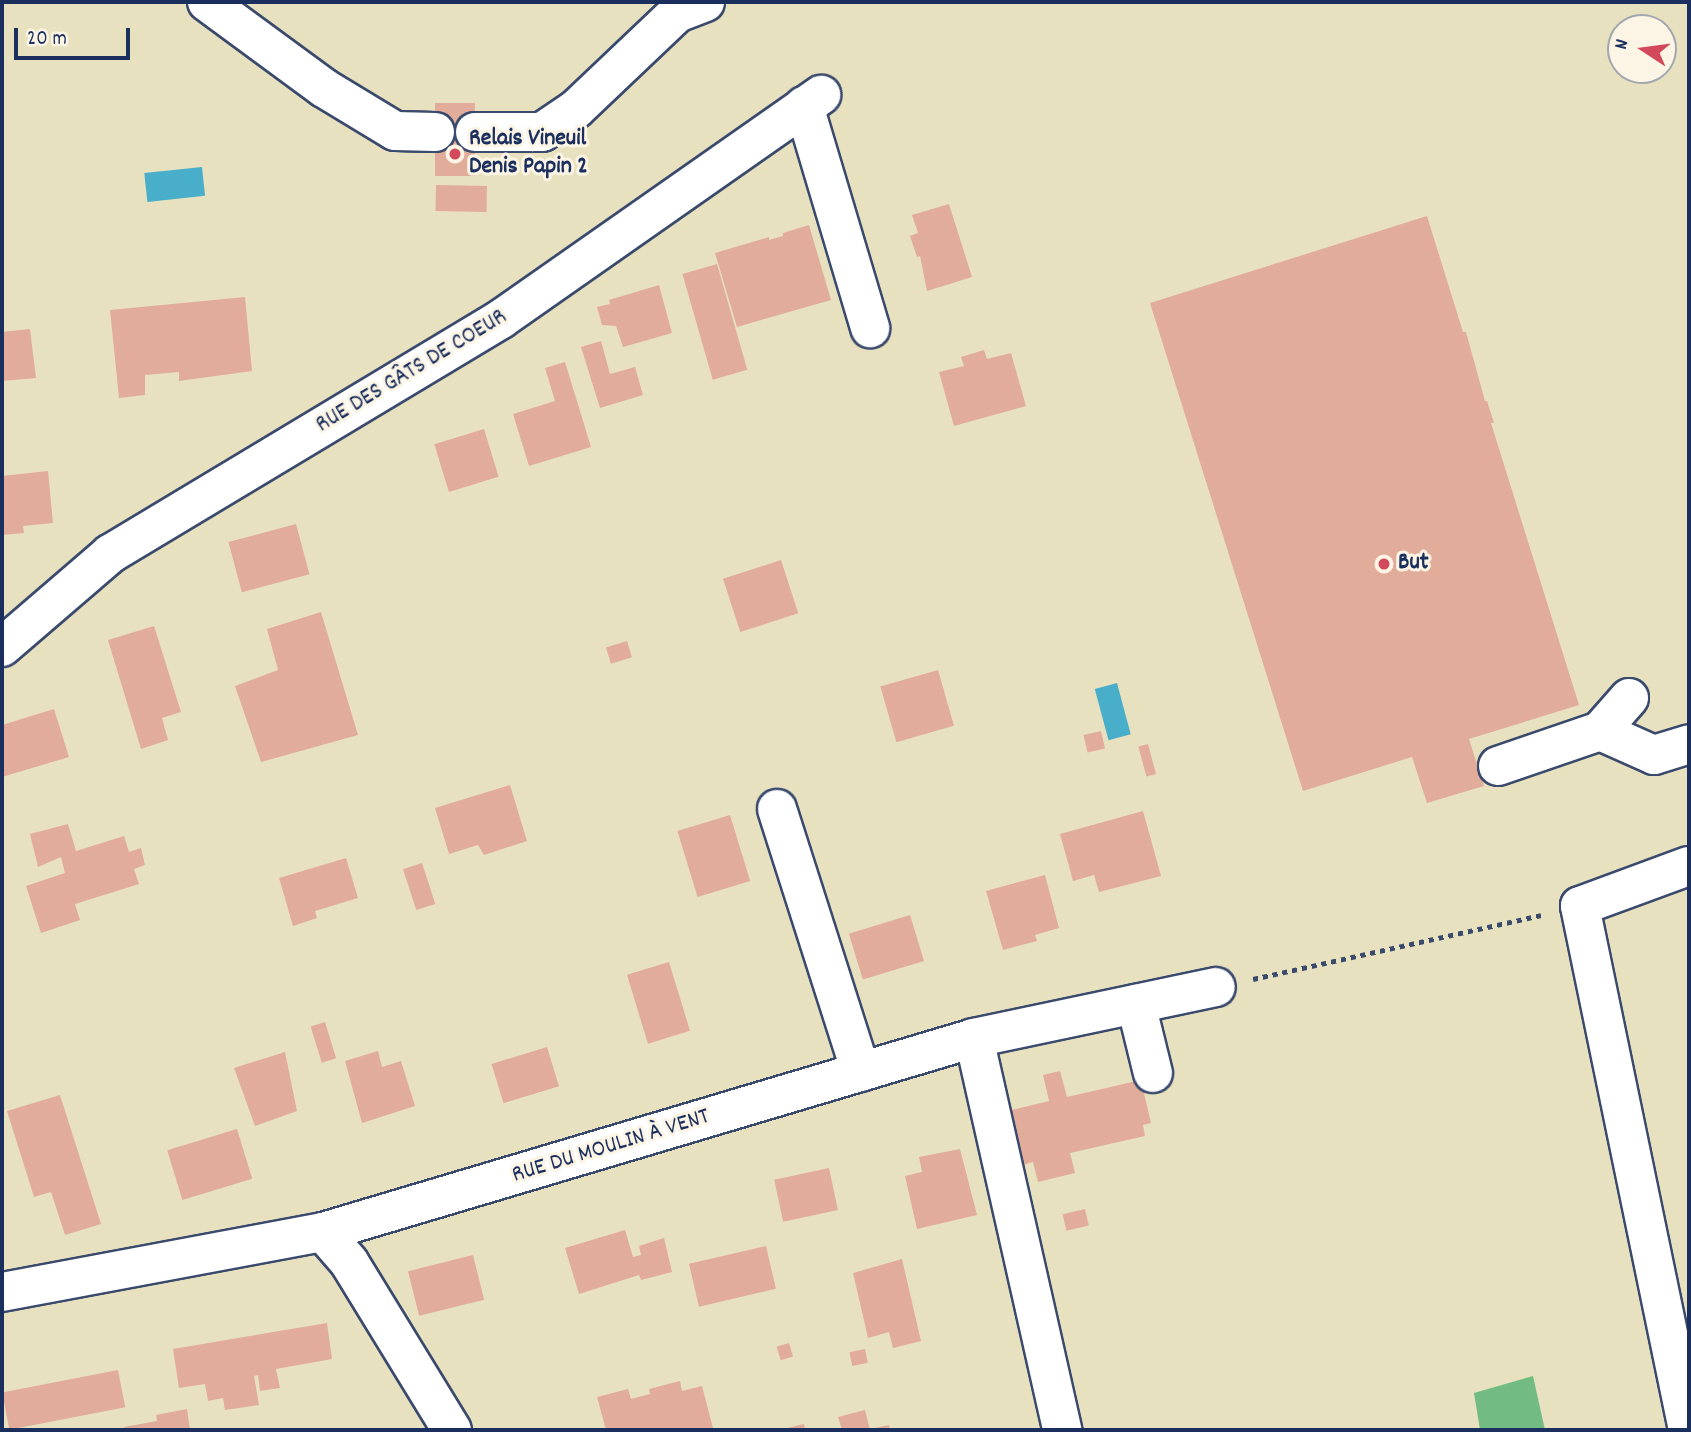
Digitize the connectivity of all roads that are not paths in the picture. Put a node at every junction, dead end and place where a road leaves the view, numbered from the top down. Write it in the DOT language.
graph roads {
  1 [pos="206,2"];
  2 [pos="705,2"];
  3 [pos="435,132"];
  4 [pos="475,132"];
  5 [pos="870,328"];
  6 [pos="2,646"];
  7 [pos="1629,698"];
  8 [pos="1600,731"];
  9 [pos="1689,744"];
  10 [pos="1498,766"];
  11 [pos="777,809"];
  12 [pos="1689,866"];
  13 [pos="1216,987"];
  14 [pos="1136,1004"];
  15 [pos="974,1038"];
  16 [pos="862,1072"];
  17 [pos="1153,1073"];
  18 [pos="323,1232"];
  19 [pos="2,1292"];
  20 [pos="1680,1345"];
  21 [pos="452,1430"];
  22 [pos="1062,1430"];
  23 [pos="1688,1430"];
  1 -- 3 [label="street"];
  2 -- 4 [label="street"];
  5 -- 6 [label="street, RUE DES GÂTS DE COEUR"];
  7 -- 8 [label="street"];
  8 -- 9 [label="street"];
  8 -- 10 [label="street"];
  11 -- 16 [label="street"];
  12 -- 20 [label="street"];
  13 -- 14 [label="street, RUE DU MOULIN À VENT"];
  14 -- 15 [label="street, RUE DU MOULIN À VENT"];
  14 -- 17 [label="street"];
  15 -- 16 [label="street, RUE DU MOULIN À VENT"];
  15 -- 22 [label="street"];
  16 -- 18 [label="street, RUE DU MOULIN À VENT"];
  18 -- 19 [label="street, RUE DU MOULIN À VENT"];
  18 -- 21 [label="street"];
  20 -- 23 [label="street"];
}
